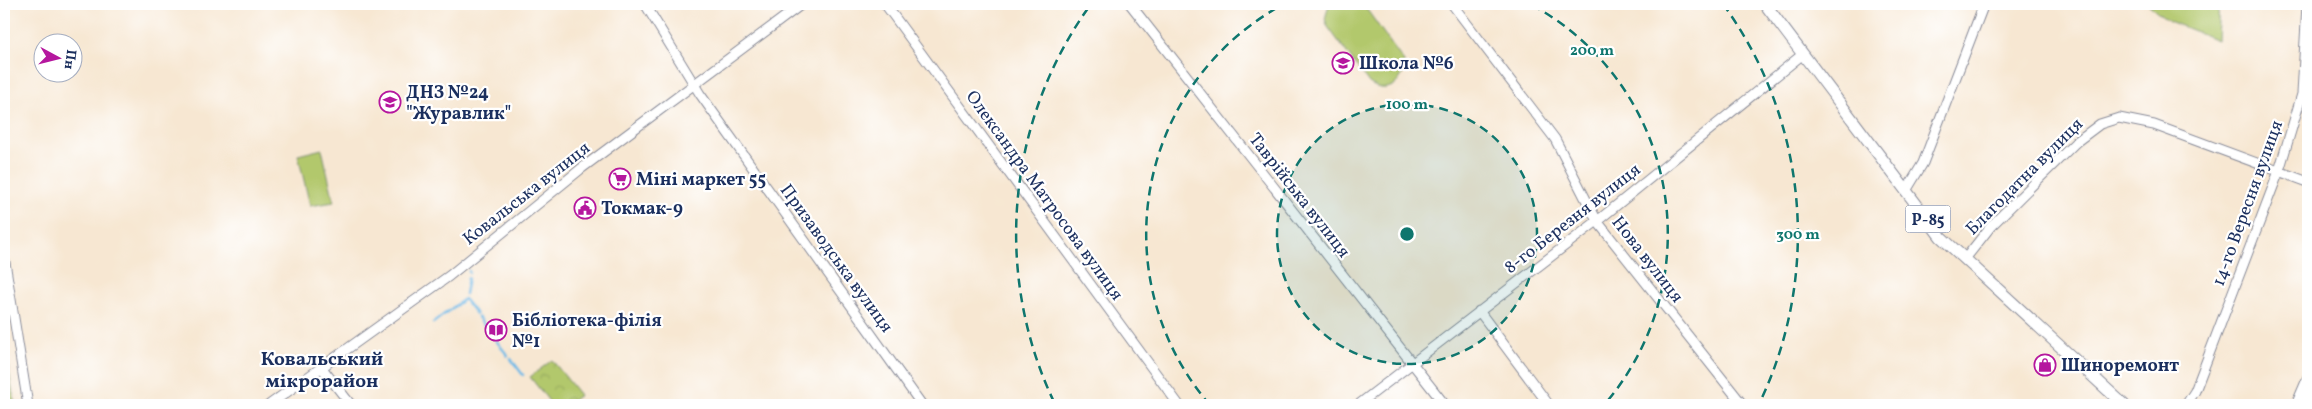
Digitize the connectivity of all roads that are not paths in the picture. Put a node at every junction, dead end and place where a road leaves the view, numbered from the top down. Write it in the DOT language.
graph roads {
  1 [pos="644,4"];
  2 [pos="802,4"];
  3 [pos="884,4"];
  4 [pos="1130,4"];
  5 [pos="1452,4"];
  6 [pos="1765,4"];
  7 [pos="1984,4"];
  8 [pos="2307,4"];
  9 [pos="1804,54"];
  10 [pos="694,86"];
  11 [pos="2279,170"];
  12 [pos="2308,182"];
  13 [pos="1906,191"];
  14 [pos="1597,221"];
  15 [pos="4,256"];
  16 [pos="1965,259"];
  17 [pos="1479,311"];
  18 [pos="1413,364"];
  19 [pos="322,368"];
  20 [pos="2308,377"];
  21 [pos="28,405"];
  22 [pos="269,405"];
  23 [pos="352,405"];
  24 [pos="922,405"];
  25 [pos="1179,405"];
  26 [pos="1358,405"];
  27 [pos="1445,405"];
  28 [pos="1549,405"];
  29 [pos="1742,405"];
  30 [pos="2124,405"];
  31 [pos="2186,405"];
  32 [pos="2296,405"];
  1 -- 10 [label="street, Призаводська вулиця"];
  2 -- 10 [label="street, Ковальська вулиця"];
  3 -- 25 [label="street, Олександра Матросова вулиця"];
  4 -- 18 [label="street, Таврійська вулиця"];
  5 -- 14 [label="street, Нова вулиця"];
  6 -- 9 [label="main road, Р-85"];
  7 -- 13 [label="street"];
  8 -- 11 [label="street, 14-го Вересня вулиця"];
  9 -- 13 [label="main road, Р-85"];
  9 -- 14 [label="street, 8-го Березня вулиця"];
  10 -- 19 [label="street, Ковальська вулиця"];
  10 -- 24 [label="street, Призаводська вулиця"];
  11 -- 12 [label="street, Благодатна вулиця"];
  11 -- 16 [label="street, Благодатна вулиця"];
  11 -- 31 [label="street, 14-го Вересня вулиця"];
  13 -- 16 [label="main road, Р-85"];
  14 -- 17 [label="street, 8-го Березня вулиця"];
  14 -- 29 [label="street, Нова вулиця"];
  15 -- 21 [label="street"];
  16 -- 30 [label="main road, Р-85"];
  17 -- 18 [label="street, 8-го Березня вулиця"];
  17 -- 28 [label="street"];
  18 -- 26 [label="street, 8-го Березня вулиця"];
  18 -- 27 [label="street, Таврійська вулиця"];
  19 -- 22 [label="street, Ковальська вулиця"];
  19 -- 23 [label="street"];
  20 -- 32 [label="street"];
}
